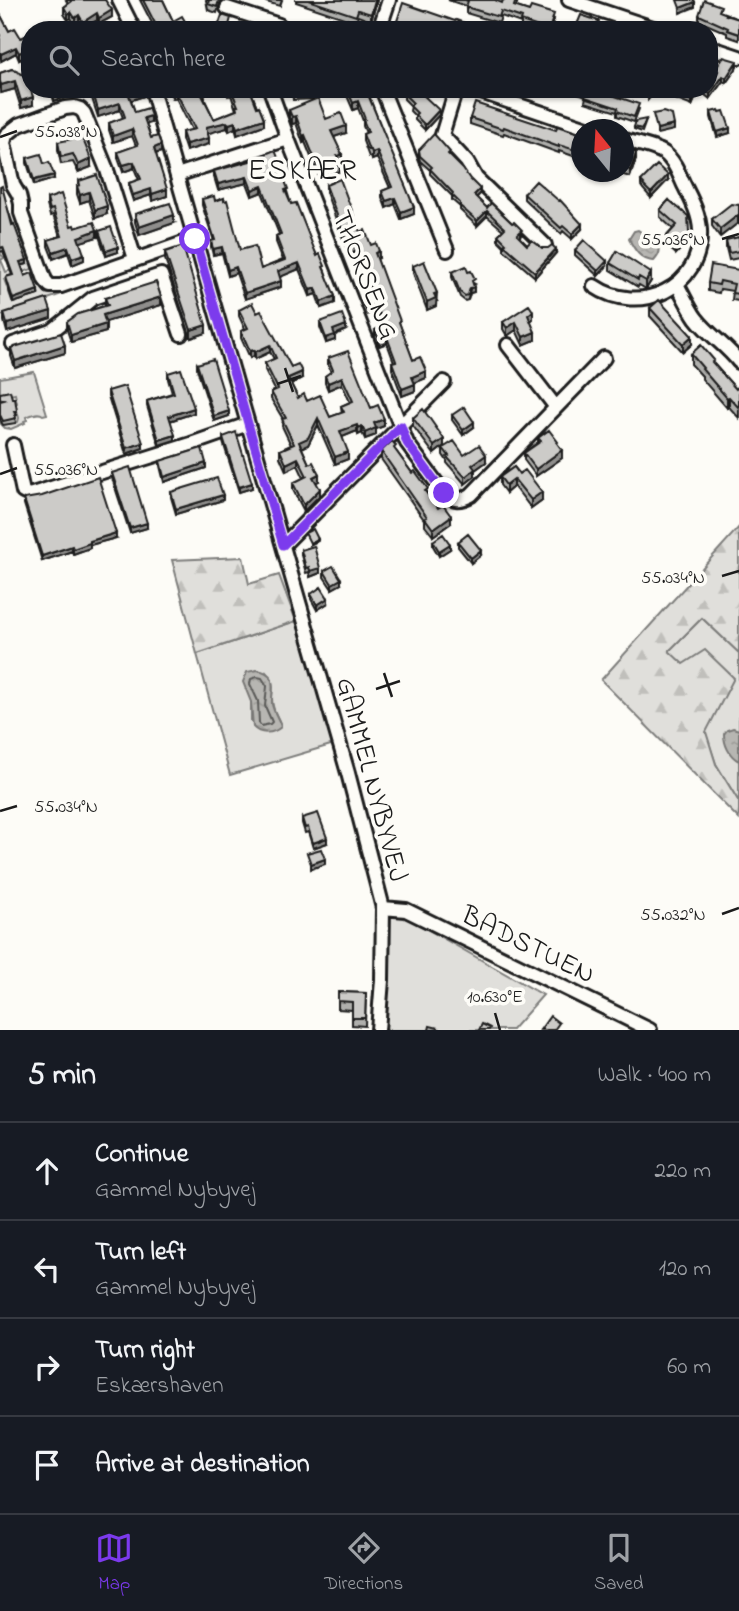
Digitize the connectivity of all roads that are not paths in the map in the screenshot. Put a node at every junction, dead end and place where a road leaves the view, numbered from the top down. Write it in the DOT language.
graph roads {
  1 [pos="119,0"];
  2 [pos="389,0"];
  3 [pos="569,0"];
  4 [pos="227,8"];
  5 [pos="130,21"];
  6 [pos="260,21"];
  7 [pos="382,21"];
  8 [pos="632,21"];
  9 [pos="718,50"];
  10 [pos="739,57"];
  11 [pos="155,98"];
  12 [pos="273,98"];
  13 [pos="386,98"];
  14 [pos="453,98"];
  15 [pos="499,98"];
  16 [pos="571,123"];
  17 [pos="288,139"];
  18 [pos="634,142"];
  19 [pos="177,174"];
  20 [pos="195,239"];
  21 [pos="545,245"];
  22 [pos="447,250"];
  23 [pos="134,260"];
  24 [pos="141,281"];
  25 [pos="677,284"];
  26 [pos="594,286"];
  27 [pos="181,334"];
  28 [pos="13,344"];
  29 [pos="508,345"];
  30 [pos="604,358"];
  31 [pos="739,362"];
  32 [pos="443,382"];
  33 [pos="555,406"];
  34 [pos="248,424"];
  35 [pos="401,426"];
  36 [pos="13,445"];
  37 [pos="283,545"];
  38 [pos="383,908"];
  39 [pos="378,1030"];
  40 [pos="650,1030"];
  1 -- 5 [label="street"];
  2 -- 7 [label="street"];
  3 -- 8 [label="street"];
  4 -- 6 [label="street"];
  9 -- 10 [label="street"];
  11 -- 19 [label="street, GAMMEL NYBYVEJ"];
  12 -- 17 [label="street, THORSENG"];
  13 -- 22 [label="street"];
  14 -- 21 [label="street"];
  15 -- 16 [label="street"];
  17 -- 19 [label="street"];
  17 -- 35 [label="street, THORSENG"];
  18 -- 25 [label="street"];
  19 -- 20 [label="street, GAMMEL NYBYVEJ"];
  20 -- 23 [label="street"];
  20 -- 34 [label="street, GAMMEL NYBYVEJ"];
  23 -- 23 [label="street"];
  23 -- 24 [label="street"];
  24 -- 27 [label="street"];
  24 -- 28 [label="street"];
  25 -- 26 [label="street"];
  25 -- 31 [label="street"];
  29 -- 33 [label="street"];
  30 -- 33 [label="street"];
  32 -- 35 [label="street"];
  33 -- 35 [label="street, THORSENG"];
  34 -- 36 [label="street"];
  34 -- 37 [label="street, GAMMEL NYBYVEJ"];
  35 -- 37 [label="street"];
  37 -- 38 [label="street, GAMMEL NYBYVEJ"];
  38 -- 39 [label="street, GAMMEL NYBYVEJ"];
  38 -- 40 [label="street, BADSTUEN"];
}
